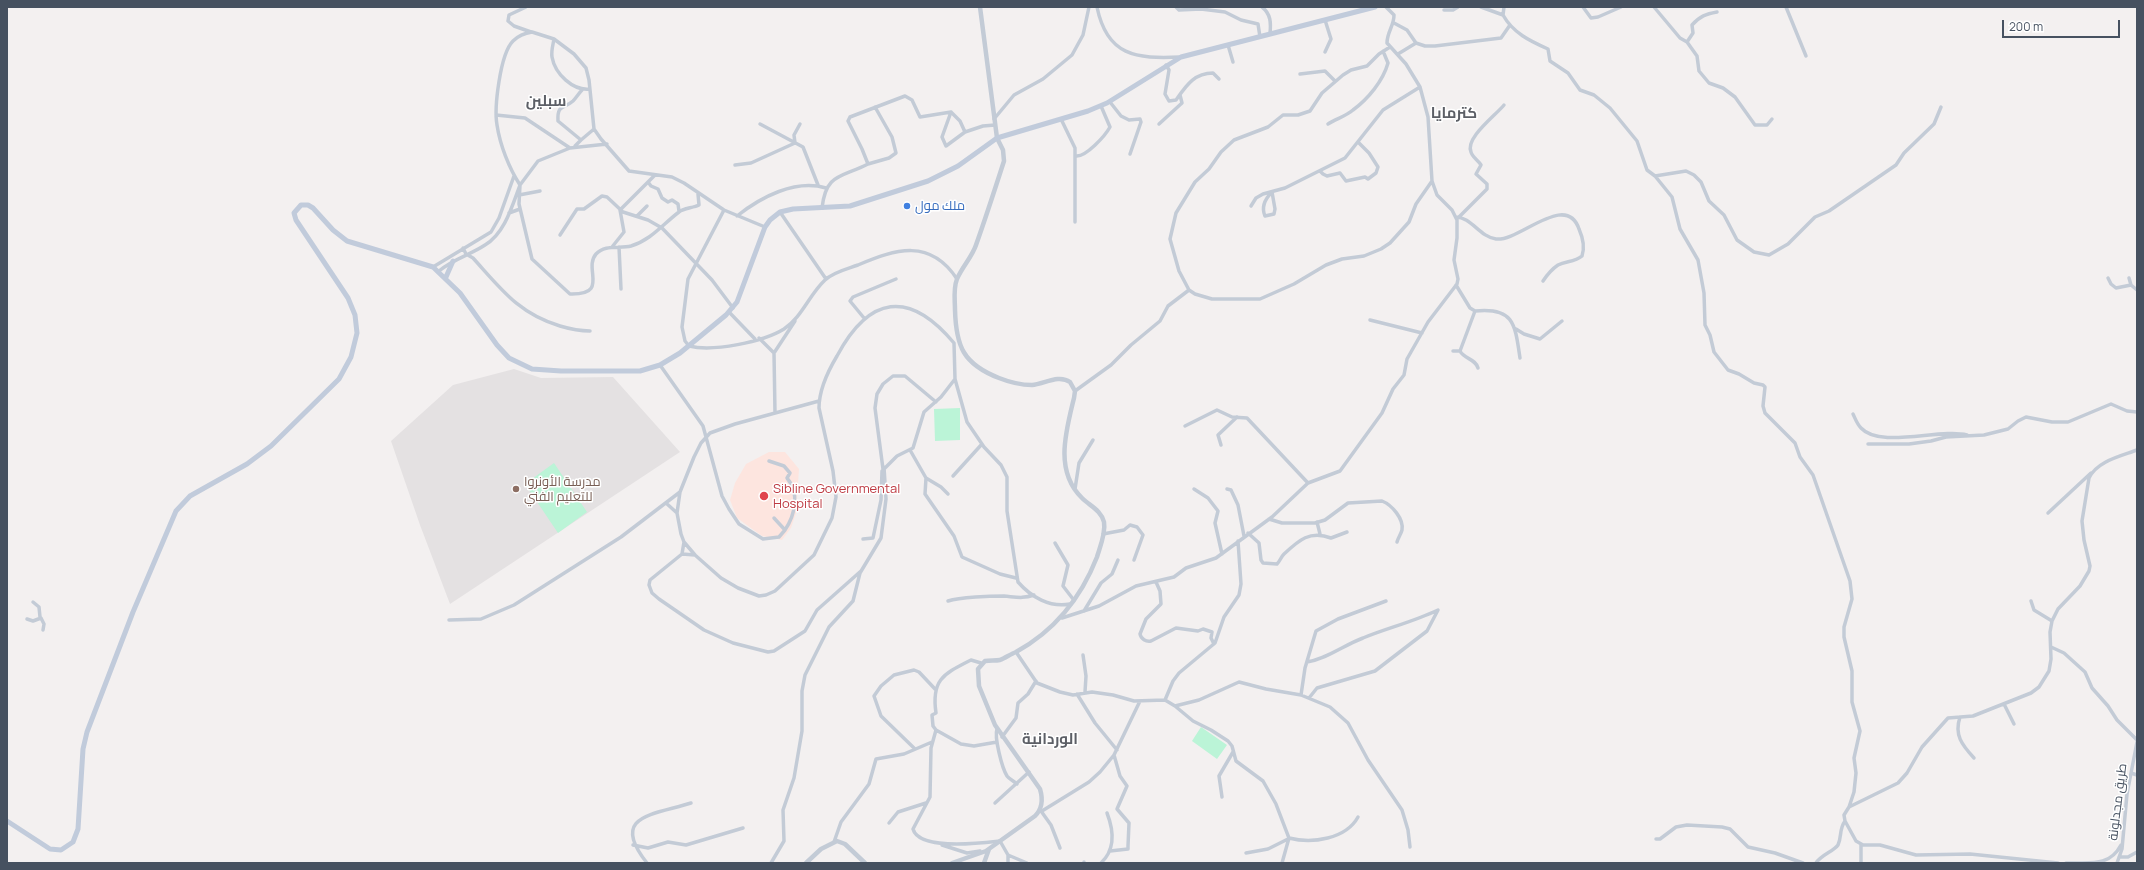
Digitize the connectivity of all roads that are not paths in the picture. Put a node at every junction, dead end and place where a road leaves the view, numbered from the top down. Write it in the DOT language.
graph roads {
  1 [pos="526,7"];
  2 [pos="980,7"];
  3 [pos="1089,7"];
  4 [pos="1097,7"];
  5 [pos="1176,7"];
  6 [pos="1262,7"];
  7 [pos="1375,7"];
  8 [pos="1386,7"];
  9 [pos="1458,7"];
  10 [pos="1480,7"];
  11 [pos="1504,7"];
  12 [pos="1583,7"];
  13 [pos="1621,7"];
  14 [pos="1654,7"];
  15 [pos="1786,7"];
  16 [pos="1444,10"];
  17 [pos="1717,12"];
  18 [pos="1503,15"];
  19 [pos="1325,20"];
  20 [pos="1394,23"];
  21 [pos="1510,25"];
  22 [pos="532,32"];
  23 [pos="1270,34"];
  24 [pos="1260,37"];
  25 [pos="554,39"];
  26 [pos="1687,42"];
  27 [pos="1416,43"];
  28 [pos="1228,45"];
  29 [pos="1390,47"];
  30 [pos="1383,51"];
  31 [pos="1325,52"];
  32 [pos="1398,54"];
  33 [pos="1806,56"];
  34 [pos="1181,57"];
  35 [pos="1233,62"];
  36 [pos="1166,65"];
  37 [pos="1300,74"];
  38 [pos="1219,79"];
  39 [pos="1335,81"];
  40 [pos="1420,87"];
  41 [pos="590,89"];
  42 [pos="582,90"];
  43 [pos="1180,95"];
  44 [pos="1110,102"];
  45 [pos="1504,105"];
  46 [pos="1100,106"];
  47 [pos="875,107"];
  48 [pos="1941,107"];
  49 [pos="951,112"];
  50 [pos="496,115"];
  51 [pos="994,119"];
  52 [pos="1061,119"];
  53 [pos="1772,119"];
  54 [pos="760,124"];
  55 [pos="800,124"];
  56 [pos="995,124"];
  57 [pos="1159,124"];
  58 [pos="1328,124"];
  59 [pos="594,129"];
  60 [pos="965,132"];
  61 [pos="997,138"];
  62 [pos="581,140"];
  63 [pos="1358,142"];
  64 [pos="795,143"];
  65 [pos="607,144"];
  66 [pos="575,147"];
  67 [pos="570,148"];
  68 [pos="1130,154"];
  69 [pos="1076,156"];
  70 [pos="868,164"];
  71 [pos="735,165"];
  72 [pos="1320,171"];
  73 [pos="655,175"];
  74 [pos="514,176"];
  75 [pos="1655,176"];
  76 [pos="1432,181"];
  77 [pos="648,182"];
  78 [pos="520,185"];
  79 [pos="818,185"];
  80 [pos="826,188"];
  81 [pos="540,191"];
  82 [pos="1272,192"];
  83 [pos="698,194"];
  84 [pos="519,195"];
  85 [pos="507,199"];
  86 [pos="514,201"];
  87 [pos="648,206"];
  88 [pos="1251,206"];
  89 [pos="822,208"];
  90 [pos="520,209"];
  91 [pos="620,210"];
  92 [pos="724,210"];
  93 [pos="679,211"];
  94 [pos="780,212"];
  95 [pos="507,215"];
  96 [pos="637,216"];
  97 [pos="737,216"];
  98 [pos="1457,217"];
  99 [pos="499,218"];
  100 [pos="505,222"];
  101 [pos="1075,222"];
  102 [pos="765,227"];
  103 [pos="662,228"];
  104 [pos="489,233"];
  105 [pos="560,235"];
  106 [pos="494,238"];
  107 [pos="612,247"];
  108 [pos="619,247"];
  109 [pos="463,248"];
  110 [pos="466,254"];
  111 [pos="442,261"];
  112 [pos="453,261"];
  113 [pos="697,264"];
  114 [pos="446,265"];
  115 [pos="433,266"];
  116 [pos="439,271"];
  117 [pos="446,277"];
  118 [pos="2108,278"];
  119 [pos="2129,278"];
  120 [pos="826,279"];
  121 [pos="896,279"];
  122 [pos="957,279"];
  123 [pos="1543,281"];
  124 [pos="2131,285"];
  125 [pos="1456,286"];
  126 [pos="621,288"];
  127 [pos="1189,290"];
  128 [pos="2137,290"];
  129 [pos="731,310"];
  130 [pos="1475,311"];
  131 [pos="864,318"];
  132 [pos="796,319"];
  133 [pos="1370,320"];
  134 [pos="1562,321"];
  135 [pos="1515,328"];
  136 [pos="590,331"];
  137 [pos="1422,333"];
  138 [pos="757,339"];
  139 [pos="956,342"];
  140 [pos="689,346"];
  141 [pos="1453,351"];
  142 [pos="1460,351"];
  143 [pos="774,353"];
  144 [pos="1520,358"];
  145 [pos="660,365"];
  146 [pos="1478,368"];
  147 [pos="955,379"];
  148 [pos="1075,391"];
  149 [pos="819,401"];
  150 [pos="936,402"];
  151 [pos="2137,412"];
  152 [pos="775,413"];
  153 [pos="1853,414"];
  154 [pos="1237,417"];
  155 [pos="1185,426"];
  156 [pos="1970,436"];
  157 [pos="706,437"];
  158 [pos="1093,440"];
  159 [pos="982,444"];
  160 [pos="1868,444"];
  161 [pos="1221,445"];
  162 [pos="910,450"];
  163 [pos="2137,450"];
  164 [pos="769,461"];
  165 [pos="884,468"];
  166 [pos="2092,473"];
  167 [pos="953,476"];
  168 [pos="926,478"];
  169 [pos="1308,483"];
  170 [pos="1194,489"];
  171 [pos="1228,489"];
  172 [pos="1075,490"];
  173 [pos="680,492"];
  174 [pos="948,494"];
  175 [pos="666,504"];
  176 [pos="677,513"];
  177 [pos="2048,513"];
  178 [pos="774,518"];
  179 [pos="1269,519"];
  180 [pos="1317,522"];
  181 [pos="785,530"];
  182 [pos="1347,532"];
  183 [pos="1103,534"];
  184 [pos="1246,534"];
  185 [pos="1320,534"];
  186 [pos="863,539"];
  187 [pos="1238,541"];
  188 [pos="684,542"];
  189 [pos="1396,542"];
  190 [pos="1055,543"];
  191 [pos="682,554"];
  192 [pos="1222,554"];
  193 [pos="695,555"];
  194 [pos="1118,560"];
  195 [pos="1134,560"];
  196 [pos="862,570"];
  197 [pos="1016,578"];
  198 [pos="1156,582"];
  199 [pos="1034,595"];
  200 [pos="1073,600"];
  201 [pos="948,601"];
  202 [pos="1386,601"];
  203 [pos="2031,601"];
  204 [pos="33,602"];
  205 [pos="1070,604"];
  206 [pos="1084,611"];
  207 [pos="40,617"];
  208 [pos="27,618"];
  209 [pos="1062,618"];
  210 [pos="449,620"];
  211 [pos="2052,621"];
  212 [pos="43,630"];
  213 [pos="1214,644"];
  214 [pos="2051,647"];
  215 [pos="1016,652"];
  216 [pos="1083,654"];
  217 [pos="1307,662"];
  218 [pos="982,663"];
  219 [pos="1036,681"];
  220 [pos="935,689"];
  221 [pos="1085,692"];
  222 [pos="1077,694"];
  223 [pos="1301,694"];
  224 [pos="1308,698"];
  225 [pos="1165,700"];
  226 [pos="1140,701"];
  227 [pos="2004,704"];
  228 [pos="1175,706"];
  229 [pos="1960,717"];
  230 [pos="2014,724"];
  231 [pos="997,729"];
  232 [pos="936,730"];
  233 [pos="1002,737"];
  234 [pos="2137,741"];
  235 [pos="932,742"];
  236 [pos="997,742"];
  237 [pos="914,748"];
  238 [pos="1117,750"];
  239 [pos="1233,751"];
  240 [pos="1114,755"];
  241 [pos="1974,758"];
  242 [pos="1029,772"];
  243 [pos="2130,773"];
  244 [pos="2137,775"];
  245 [pos="1017,784"];
  246 [pos="1222,797"];
  247 [pos="691,803"];
  248 [pos="926,803"];
  249 [pos="995,803"];
  250 [pos="1849,807"];
  251 [pos="1041,811"];
  252 [pos="1107,814"];
  253 [pos="1358,817"];
  254 [pos="1845,821"];
  255 [pos="7,822"];
  256 [pos="889,823"];
  257 [pos="743,828"];
  258 [pos="1289,838"];
  259 [pos="1656,840"];
  260 [pos="1000,841"];
  261 [pos="834,842"];
  262 [pos="2123,842"];
  263 [pos="940,844"];
  264 [pos="633,845"];
  265 [pos="1861,845"];
  266 [pos="1410,847"];
  267 [pos="1060,848"];
  268 [pos="989,849"];
  269 [pos="1110,851"];
  270 [pos="2137,852"];
  271 [pos="1246,853"];
  272 [pos="1008,854"];
  273 [pos="2119,857"];
  274 [pos="647,863"];
  275 [pos="772,863"];
  276 [pos="806,863"];
  277 [pos="865,863"];
  278 [pos="952,863"];
  279 [pos="984,863"];
  280 [pos="1008,863"];
  281 [pos="1027,863"];
  282 [pos="1101,863"];
  283 [pos="1282,863"];
  284 [pos="1803,863"];
  285 [pos="1816,863"];
  286 [pos="1861,863"];
  287 [pos="2058,863"];
  288 [pos="2066,863"];
  289 [pos="2117,863"];
  1 -- 22 [label="street"];
  2 -- 51 [label="street"];
  3 -- 51 [label="street"];
  4 -- 34 [label="street"];
  5 -- 24 [label="street"];
  6 -- 23 [label="street"];
  7 -- 19 [label="main road"];
  8 -- 20 [label="street"];
  9 -- 16 [label="street"];
  10 -- 18 [label="street"];
  11 -- 18 [label="street"];
  12 -- 13 [label="street"];
  14 -- 26 [label="street"];
  15 -- 33 [label="street"];
  17 -- 26 [label="street"];
  18 -- 21 [label="street"];
  19 -- 23 [label="main road"];
  19 -- 31 [label="street"];
  20 -- 27 [label="street"];
  20 -- 29 [label="street"];
  21 -- 27 [label="street"];
  21 -- 75 [label="street"];
  22 -- 25 [label="street"];
  22 -- 50 [label="street"];
  23 -- 24 [label="main road"];
  24 -- 28 [label="main road"];
  25 -- 41 [label="street"];
  25 -- 42 [label="street"];
  26 -- 53 [label="street"];
  27 -- 32 [label="street"];
  28 -- 34 [label="main road"];
  28 -- 35 [label="street"];
  29 -- 30 [label="street"];
  29 -- 32 [label="street"];
  30 -- 39 [label="street"];
  30 -- 58 [label="street"];
  32 -- 40 [label="street"];
  34 -- 36 [label="main road"];
  36 -- 43 [label="street"];
  36 -- 44 [label="main road"];
  37 -- 39 [label="street"];
  38 -- 43 [label="street"];
  39 -- 127 [label="street"];
  40 -- 63 [label="street"];
  40 -- 76 [label="street"];
  41 -- 42 [label="street"];
  41 -- 59 [label="street"];
  42 -- 62 [label="street"];
  43 -- 57 [label="street"];
  44 -- 46 [label="main road"];
  44 -- 68 [label="street"];
  45 -- 98 [label="street"];
  46 -- 52 [label="main road"];
  46 -- 69 [label="street"];
  47 -- 49 [label="street"];
  47 -- 70 [label="street"];
  47 -- 70 [label="street"];
  48 -- 75 [label="street"];
  49 -- 60 [label="street"];
  49 -- 60 [label="street"];
  50 -- 67 [label="street"];
  50 -- 74 [label="street"];
  51 -- 56 [label="street"];
  52 -- 61 [label="main road"];
  52 -- 69 [label="street"];
  54 -- 64 [label="street"];
  55 -- 64 [label="street"];
  56 -- 60 [label="street"];
  56 -- 61 [label="street"];
  59 -- 62 [label="street"];
  59 -- 65 [label="street"];
  61 -- 89 [label="main road"];
  61 -- 122 [label="street"];
  62 -- 66 [label="street"];
  63 -- 72 [label="street"];
  63 -- 72 [label="street"];
  64 -- 71 [label="street"];
  64 -- 79 [label="street"];
  65 -- 66 [label="street"];
  65 -- 73 [label="street"];
  66 -- 67 [label="street"];
  67 -- 78 [label="street"];
  69 -- 101 [label="street"];
  70 -- 80 [label="street"];
  72 -- 82 [label="street"];
  73 -- 77 [label="street"];
  73 -- 83 [label="street"];
  74 -- 78 [label="street"];
  74 -- 85 [label="street"];
  75 -- 250 [label="street"];
  76 -- 98 [label="street"];
  76 -- 127 [label="street"];
  77 -- 91 [label="street"];
  77 -- 93 [label="street"];
  78 -- 84 [label="street"];
  78 -- 86 [label="street"];
  79 -- 80 [label="street"];
  79 -- 97 [label="street"];
  80 -- 89 [label="street"];
  81 -- 84 [label="street"];
  82 -- 82 [label="street"];
  82 -- 88 [label="street"];
  83 -- 92 [label="street"];
  83 -- 93 [label="street"];
  84 -- 90 [label="street"];
  85 -- 86 [label="street"];
  85 -- 99 [label="street"];
  86 -- 90 [label="street"];
  86 -- 95 [label="street"];
  87 -- 96 [label="street"];
  89 -- 94 [label="main road"];
  90 -- 95 [label="street"];
  90 -- 107 [label="street"];
  91 -- 96 [label="street"];
  91 -- 105 [label="street"];
  91 -- 107 [label="street"];
  92 -- 97 [label="street"];
  92 -- 113 [label="street"];
  93 -- 103 [label="street"];
  94 -- 102 [label="main road"];
  94 -- 120 [label="street"];
  95 -- 100 [label="street"];
  96 -- 103 [label="street"];
  97 -- 102 [label="street"];
  98 -- 123 [label="street"];
  98 -- 125 [label="street"];
  99 -- 100 [label="street"];
  99 -- 104 [label="street"];
  100 -- 106 [label="street"];
  102 -- 129 [label="main road"];
  103 -- 108 [label="street"];
  103 -- 113 [label="street"];
  104 -- 106 [label="street"];
  104 -- 109 [label="street"];
  106 -- 110 [label="street"];
  107 -- 108 [label="street"];
  108 -- 126 [label="street"];
  109 -- 110 [label="street"];
  109 -- 111 [label="street"];
  110 -- 112 [label="street"];
  110 -- 136 [label="street"];
  111 -- 114 [label="street"];
  111 -- 115 [label="street"];
  112 -- 114 [label="street"];
  112 -- 117 [label="main road"];
  113 -- 129 [label="street"];
  113 -- 140 [label="street"];
  114 -- 116 [label="street"];
  115 -- 116 [label="main road"];
  115 -- 255 [label="main road"];
  116 -- 117 [label="main road"];
  117 -- 145 [label="main road"];
  118 -- 124 [label="street"];
  119 -- 124 [label="street"];
  120 -- 122 [label="street"];
  120 -- 132 [label="street"];
  121 -- 131 [label="street"];
  122 -- 139 [label="street"];
  124 -- 128 [label="street"];
  125 -- 130 [label="street"];
  125 -- 137 [label="street"];
  127 -- 148 [label="street"];
  129 -- 138 [label="street"];
  129 -- 140 [label="main road"];
  130 -- 135 [label="street"];
  130 -- 142 [label="street"];
  131 -- 139 [label="street"];
  131 -- 149 [label="street"];
  132 -- 138 [label="street"];
  132 -- 143 [label="street"];
  133 -- 137 [label="street"];
  134 -- 135 [label="street"];
  135 -- 144 [label="street"];
  137 -- 169 [label="street"];
  138 -- 140 [label="street"];
  138 -- 143 [label="street"];
  139 -- 147 [label="street"];
  139 -- 148 [label="street"];
  140 -- 145 [label="main road"];
  141 -- 142 [label="street"];
  142 -- 146 [label="street"];
  143 -- 152 [label="street"];
  145 -- 157 [label="street"];
  147 -- 150 [label="street"];
  147 -- 159 [label="street"];
  148 -- 172 [label="street"];
  149 -- 152 [label="street"];
  149 -- 193 [label="street"];
  150 -- 162 [label="street"];
  150 -- 165 [label="street"];
  151 -- 156 [label="street"];
  152 -- 157 [label="street"];
  153 -- 156 [label="street"];
  154 -- 155 [label="street"];
  154 -- 161 [label="street"];
  154 -- 169 [label="street"];
  156 -- 160 [label="street"];
  157 -- 173 [label="street"];
  157 -- 181 [label="street"];
  158 -- 172 [label="street"];
  159 -- 167 [label="street"];
  159 -- 197 [label="street"];
  162 -- 165 [label="street"];
  162 -- 168 [label="street"];
  163 -- 166 [label="street"];
  164 -- 181 [label="street"];
  165 -- 186 [label="street"];
  165 -- 196 [label="street"];
  166 -- 177 [label="street"];
  166 -- 211 [label="street"];
  168 -- 174 [label="street"];
  168 -- 197 [label="street"];
  169 -- 179 [label="street"];
  170 -- 192 [label="street"];
  171 -- 184 [label="street"];
  172 -- 183 [label="street"];
  173 -- 175 [label="street"];
  173 -- 176 [label="street"];
  175 -- 176 [label="street"];
  175 -- 210 [label="street"];
  176 -- 188 [label="street"];
  178 -- 181 [label="street"];
  179 -- 180 [label="street"];
  179 -- 184 [label="street"];
  180 -- 185 [label="street"];
  180 -- 189 [label="street"];
  182 -- 185 [label="street"];
  183 -- 195 [label="street"];
  183 -- 200 [label="street"];
  184 -- 185 [label="street"];
  184 -- 187 [label="street"];
  187 -- 192 [label="street"];
  187 -- 213 [label="street"];
  188 -- 191 [label="street"];
  188 -- 193 [label="street"];
  190 -- 200 [label="street"];
  191 -- 193 [label="street"];
  191 -- 196 [label="street"];
  192 -- 198 [label="street"];
  194 -- 206 [label="street"];
  196 -- 275 [label="street"];
  197 -- 199 [label="street"];
  198 -- 206 [label="street"];
  198 -- 213 [label="street"];
  199 -- 201 [label="street"];
  199 -- 205 [label="street"];
  200 -- 205 [label="street"];
  202 -- 217 [label="street"];
  203 -- 211 [label="street"];
  204 -- 207 [label="street"];
  205 -- 209 [label="street"];
  206 -- 209 [label="street"];
  207 -- 208 [label="street"];
  207 -- 212 [label="street"];
  209 -- 215 [label="street"];
  211 -- 214 [label="street"];
  213 -- 225 [label="street"];
  214 -- 227 [label="street"];
  214 -- 234 [label="street"];
  215 -- 218 [label="street"];
  215 -- 219 [label="street"];
  216 -- 221 [label="street"];
  217 -- 223 [label="street"];
  217 -- 224 [label="street"];
  218 -- 220 [label="street"];
  218 -- 231 [label="street"];
  219 -- 222 [label="street"];
  219 -- 233 [label="street"];
  220 -- 232 [label="street"];
  220 -- 237 [label="street"];
  221 -- 222 [label="street"];
  221 -- 226 [label="street"];
  222 -- 238 [label="street"];
  223 -- 224 [label="street"];
  223 -- 228 [label="street"];
  224 -- 266 [label="street"];
  225 -- 226 [label="street"];
  225 -- 228 [label="street"];
  226 -- 238 [label="street"];
  227 -- 229 [label="street"];
  227 -- 230 [label="street"];
  228 -- 239 [label="street"];
  229 -- 241 [label="street"];
  229 -- 250 [label="street"];
  231 -- 233 [label="street"];
  231 -- 236 [label="street"];
  232 -- 235 [label="street"];
  232 -- 236 [label="street"];
  233 -- 242 [label="street"];
  234 -- 243 [label="street, طريق مجدلونة"];
  235 -- 237 [label="street"];
  235 -- 248 [label="street"];
  236 -- 245 [label="street"];
  237 -- 261 [label="street"];
  238 -- 240 [label="street"];
  239 -- 246 [label="street"];
  239 -- 258 [label="street"];
  240 -- 251 [label="street"];
  240 -- 269 [label="street"];
  242 -- 245 [label="street"];
  242 -- 251 [label="street"];
  243 -- 244 [label="street"];
  243 -- 262 [label="street, طريق مجدلونة"];
  245 -- 249 [label="street"];
  247 -- 264 [label="street"];
  248 -- 256 [label="street"];
  248 -- 263 [label="street"];
  250 -- 254 [label="street"];
  251 -- 260 [label="street"];
  251 -- 267 [label="street"];
  252 -- 269 [label="street"];
  253 -- 258 [label="street"];
  254 -- 265 [label="street"];
  254 -- 285 [label="street"];
  257 -- 264 [label="street"];
  258 -- 271 [label="street"];
  258 -- 283 [label="street"];
  259 -- 284 [label="street"];
  260 -- 263 [label="street"];
  260 -- 268 [label="street"];
  260 -- 272 [label="street"];
  261 -- 276 [label="street"];
  261 -- 277 [label="street"];
  262 -- 273 [label="street, طريق مجدلونة"];
  262 -- 288 [label="street"];
  263 -- 268 [label="street"];
  264 -- 274 [label="street"];
  265 -- 286 [label="street"];
  265 -- 287 [label="street"];
  268 -- 278 [label="street"];
  268 -- 279 [label="street"];
  269 -- 282 [label="street"];
  270 -- 273 [label="street"];
  272 -- 280 [label="street"];
  272 -- 281 [label="street"];
  273 -- 289 [label="street, طريق مجدلونة"];
}
